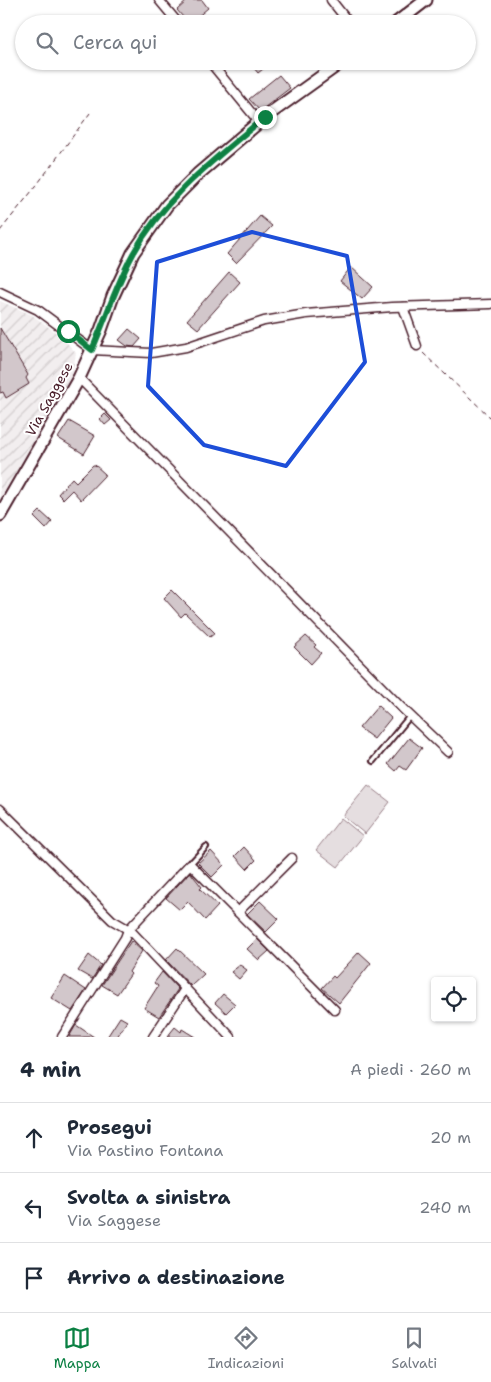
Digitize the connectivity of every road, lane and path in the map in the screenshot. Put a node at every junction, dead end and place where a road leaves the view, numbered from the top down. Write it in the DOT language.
graph roads {
  1 [pos="160,0"];
  2 [pos="331,0"];
  3 [pos="426,0"];
  4 [pos="413,4"];
  5 [pos="172,15"];
  6 [pos="343,15"];
  7 [pos="403,15"];
  8 [pos="216,70"];
  9 [pos="331,70"];
  10 [pos="90,113"];
  11 [pos="259,122"];
  12 [pos="0,231"];
  13 [pos="0,292"];
  14 [pos="491,304"];
  15 [pos="403,307"];
  16 [pos="417,346"];
  17 [pos="92,350"];
  18 [pos="79,378"];
  19 [pos="491,418"];
  20 [pos="0,515"];
  21 [pos="410,716"];
  22 [pos="448,752"];
  23 [pos="373,761"];
  24 [pos="0,809"];
  25 [pos="206,847"];
  26 [pos="292,858"];
  27 [pos="190,864"];
  28 [pos="238,912"];
  29 [pos="128,930"];
  30 [pos="185,989"];
  31 [pos="335,1010"];
  32 [pos="62,1037"];
  33 [pos="153,1037"];
  34 [pos="231,1037"];
  1 -- 5 [label="street"];
  2 -- 6 [label="street"];
  3 -- 4 [label="main road"];
  4 -- 7 [label="main road"];
  8 -- 11 [label="street"];
  9 -- 11 [label="main road, Via Saggese"];
  10 -- 12 [label="path"];
  11 -- 17 [label="main road, Via Saggese"];
  13 -- 17 [label="street"];
  14 -- 15 [label="street"];
  15 -- 16 [label="street"];
  15 -- 17 [label="street"];
  16 -- 19 [label="path"];
  17 -- 18 [label="main road, Via Saggese"];
  18 -- 20 [label="main road, Via Saggese"];
  18 -- 21 [label="street"];
  21 -- 22 [label="street"];
  21 -- 23 [label="lane"];
  24 -- 29 [label="street"];
  25 -- 27 [label="lane"];
  26 -- 28 [label="street"];
  27 -- 28 [label="street"];
  27 -- 29 [label="street"];
  28 -- 31 [label="street"];
  29 -- 30 [label="street"];
  29 -- 32 [label="street"];
  30 -- 33 [label="street"];
  30 -- 34 [label="street"];
}
